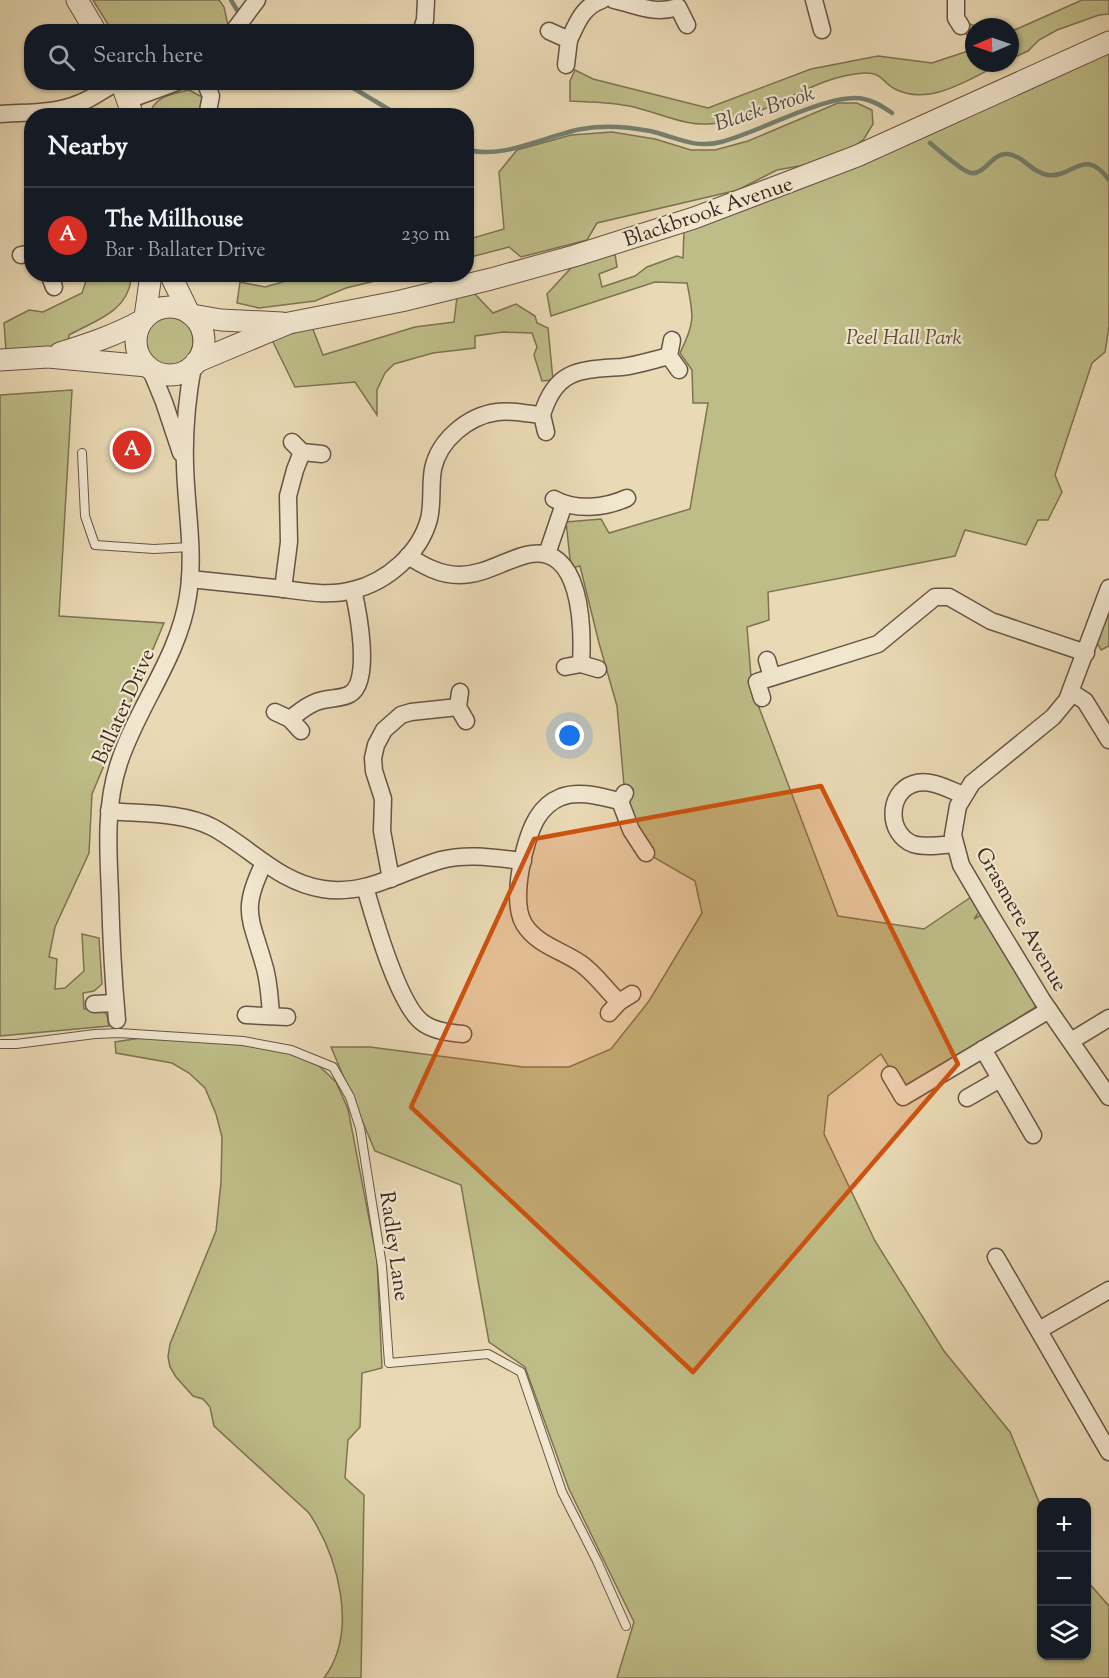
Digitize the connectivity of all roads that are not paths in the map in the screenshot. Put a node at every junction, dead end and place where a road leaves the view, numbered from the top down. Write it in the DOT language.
graph roads {
  1 [pos="77,0"];
  2 [pos="257,0"];
  3 [pos="426,0"];
  4 [pos="602,0"];
  5 [pos="614,0"];
  6 [pos="814,0"];
  7 [pos="677,4"];
  8 [pos="91,24"];
  9 [pos="239,24"];
  10 [pos="423,24"];
  11 [pos="687,25"];
  12 [pos="822,30"];
  13 [pos="549,31"];
  14 [pos="569,40"];
  15 [pos="1109,42"];
  16 [pos="567,65"];
  17 [pos="145,90"];
  18 [pos="208,90"];
  19 [pos="125,95"];
  20 [pos="64,108"];
  21 [pos="209,108"];
  22 [pos="0,114"];
  23 [pos="24,114"];
  24 [pos="150,282"];
  25 [pos="174,282"];
  26 [pos="191,314"];
  27 [pos="144,319"];
  28 [pos="289,323"];
  29 [pos="48,357"];
  30 [pos="0,360"];
  31 [pos="195,364"];
  32 [pos="148,367"];
  33 [pos="679,369"];
  34 [pos="542,415"];
  35 [pos="546,432"];
  36 [pos="82,453"];
  37 [pos="322,454"];
  38 [pos="185,465"];
  39 [pos="627,498"];
  40 [pos="190,547"];
  41 [pos="548,554"];
  42 [pos="408,556"];
  43 [pos="190,579"];
  44 [pos="1109,588"];
  45 [pos="283,589"];
  46 [pos="353,590"];
  47 [pos="1086,652"];
  48 [pos="767,660"];
  49 [pos="598,669"];
  50 [pos="772,677"];
  51 [pos="1071,692"];
  52 [pos="762,698"];
  53 [pos="461,706"];
  54 [pos="289,720"];
  55 [pos="1109,740"];
  56 [pos="963,795"];
  57 [pos="109,811"];
  58 [pos="955,844"];
  59 [pos="646,853"];
  60 [pos="523,861"];
  61 [pos="264,863"];
  62 [pos="391,879"];
  63 [pos="365,887"];
  64 [pos="620,1003"];
  65 [pos="94,1004"];
  66 [pos="1049,1010"];
  67 [pos="246,1015"];
  68 [pos="1109,1018"];
  69 [pos="463,1034"];
  70 [pos="1071,1041"];
  71 [pos="0,1044"];
  72 [pos="983,1049"];
  73 [pos="890,1075"];
  74 [pos="1000,1079"];
  75 [pos="1109,1097"];
  76 [pos="967,1098"];
  77 [pos="1033,1135"];
  78 [pos="996,1257"];
  79 [pos="1109,1290"];
  80 [pos="1039,1330"];
  81 [pos="1109,1452"];
  82 [pos="626,1626"];
  1 -- 8 [label="street"];
  2 -- 9 [label="street"];
  3 -- 10 [label="street"];
  4 -- 14 [label="street"];
  5 -- 7 [label="street"];
  6 -- 12 [label="street"];
  7 -- 11 [label="street"];
  13 -- 14 [label="street"];
  14 -- 16 [label="street"];
  15 -- 28 [label="street, Blackbrook Avenue"];
  17 -- 19 [label="street"];
  18 -- 21 [label="street"];
  19 -- 20 [label="street"];
  22 -- 23 [label="street"];
  24 -- 27 [label="street"];
  25 -- 26 [label="street"];
  26 -- 27 [label="street"];
  26 -- 28 [label="street, Blackbrook Avenue"];
  26 -- 31 [label="street"];
  27 -- 29 [label="street"];
  27 -- 32 [label="street"];
  28 -- 31 [label="street, Blackbrook Avenue"];
  29 -- 30 [label="street"];
  29 -- 32 [label="street"];
  31 -- 32 [label="street"];
  31 -- 38 [label="street, Ballater Drive"];
  32 -- 38 [label="street, Ballater Drive"];
  33 -- 34 [label="street"];
  34 -- 35 [label="street"];
  34 -- 42 [label="street"];
  36 -- 40 [label="lane"];
  37 -- 45 [label="street"];
  38 -- 40 [label="street, Ballater Drive"];
  39 -- 41 [label="street"];
  40 -- 43 [label="street, Ballater Drive"];
  41 -- 42 [label="street"];
  41 -- 49 [label="street"];
  42 -- 46 [label="street"];
  43 -- 45 [label="street"];
  43 -- 57 [label="street, Ballater Drive"];
  44 -- 47 [label="street, Grasmere Avenue"];
  45 -- 46 [label="street"];
  46 -- 54 [label="street"];
  47 -- 50 [label="street"];
  47 -- 51 [label="street, Grasmere Avenue"];
  48 -- 50 [label="street"];
  50 -- 52 [label="street"];
  51 -- 55 [label="street"];
  51 -- 56 [label="street, Grasmere Avenue"];
  53 -- 62 [label="street"];
  56 -- 58 [label="street, Grasmere Avenue"];
  56 -- 58 [label="street"];
  57 -- 61 [label="street"];
  57 -- 65 [label="street, Ballater Drive"];
  58 -- 66 [label="street, Grasmere Avenue"];
  59 -- 60 [label="street"];
  60 -- 62 [label="street"];
  60 -- 64 [label="street"];
  61 -- 63 [label="street"];
  61 -- 67 [label="street"];
  62 -- 63 [label="street"];
  63 -- 69 [label="street"];
  66 -- 70 [label="street, Grasmere Avenue"];
  66 -- 72 [label="street"];
  68 -- 70 [label="street"];
  70 -- 75 [label="street, Grasmere Avenue"];
  71 -- 82 [label="lane, Radley Lane"];
  72 -- 73 [label="street"];
  72 -- 74 [label="street"];
  74 -- 76 [label="street"];
  74 -- 77 [label="street"];
  78 -- 80 [label="street"];
  79 -- 80 [label="street"];
  80 -- 81 [label="street"];
}
